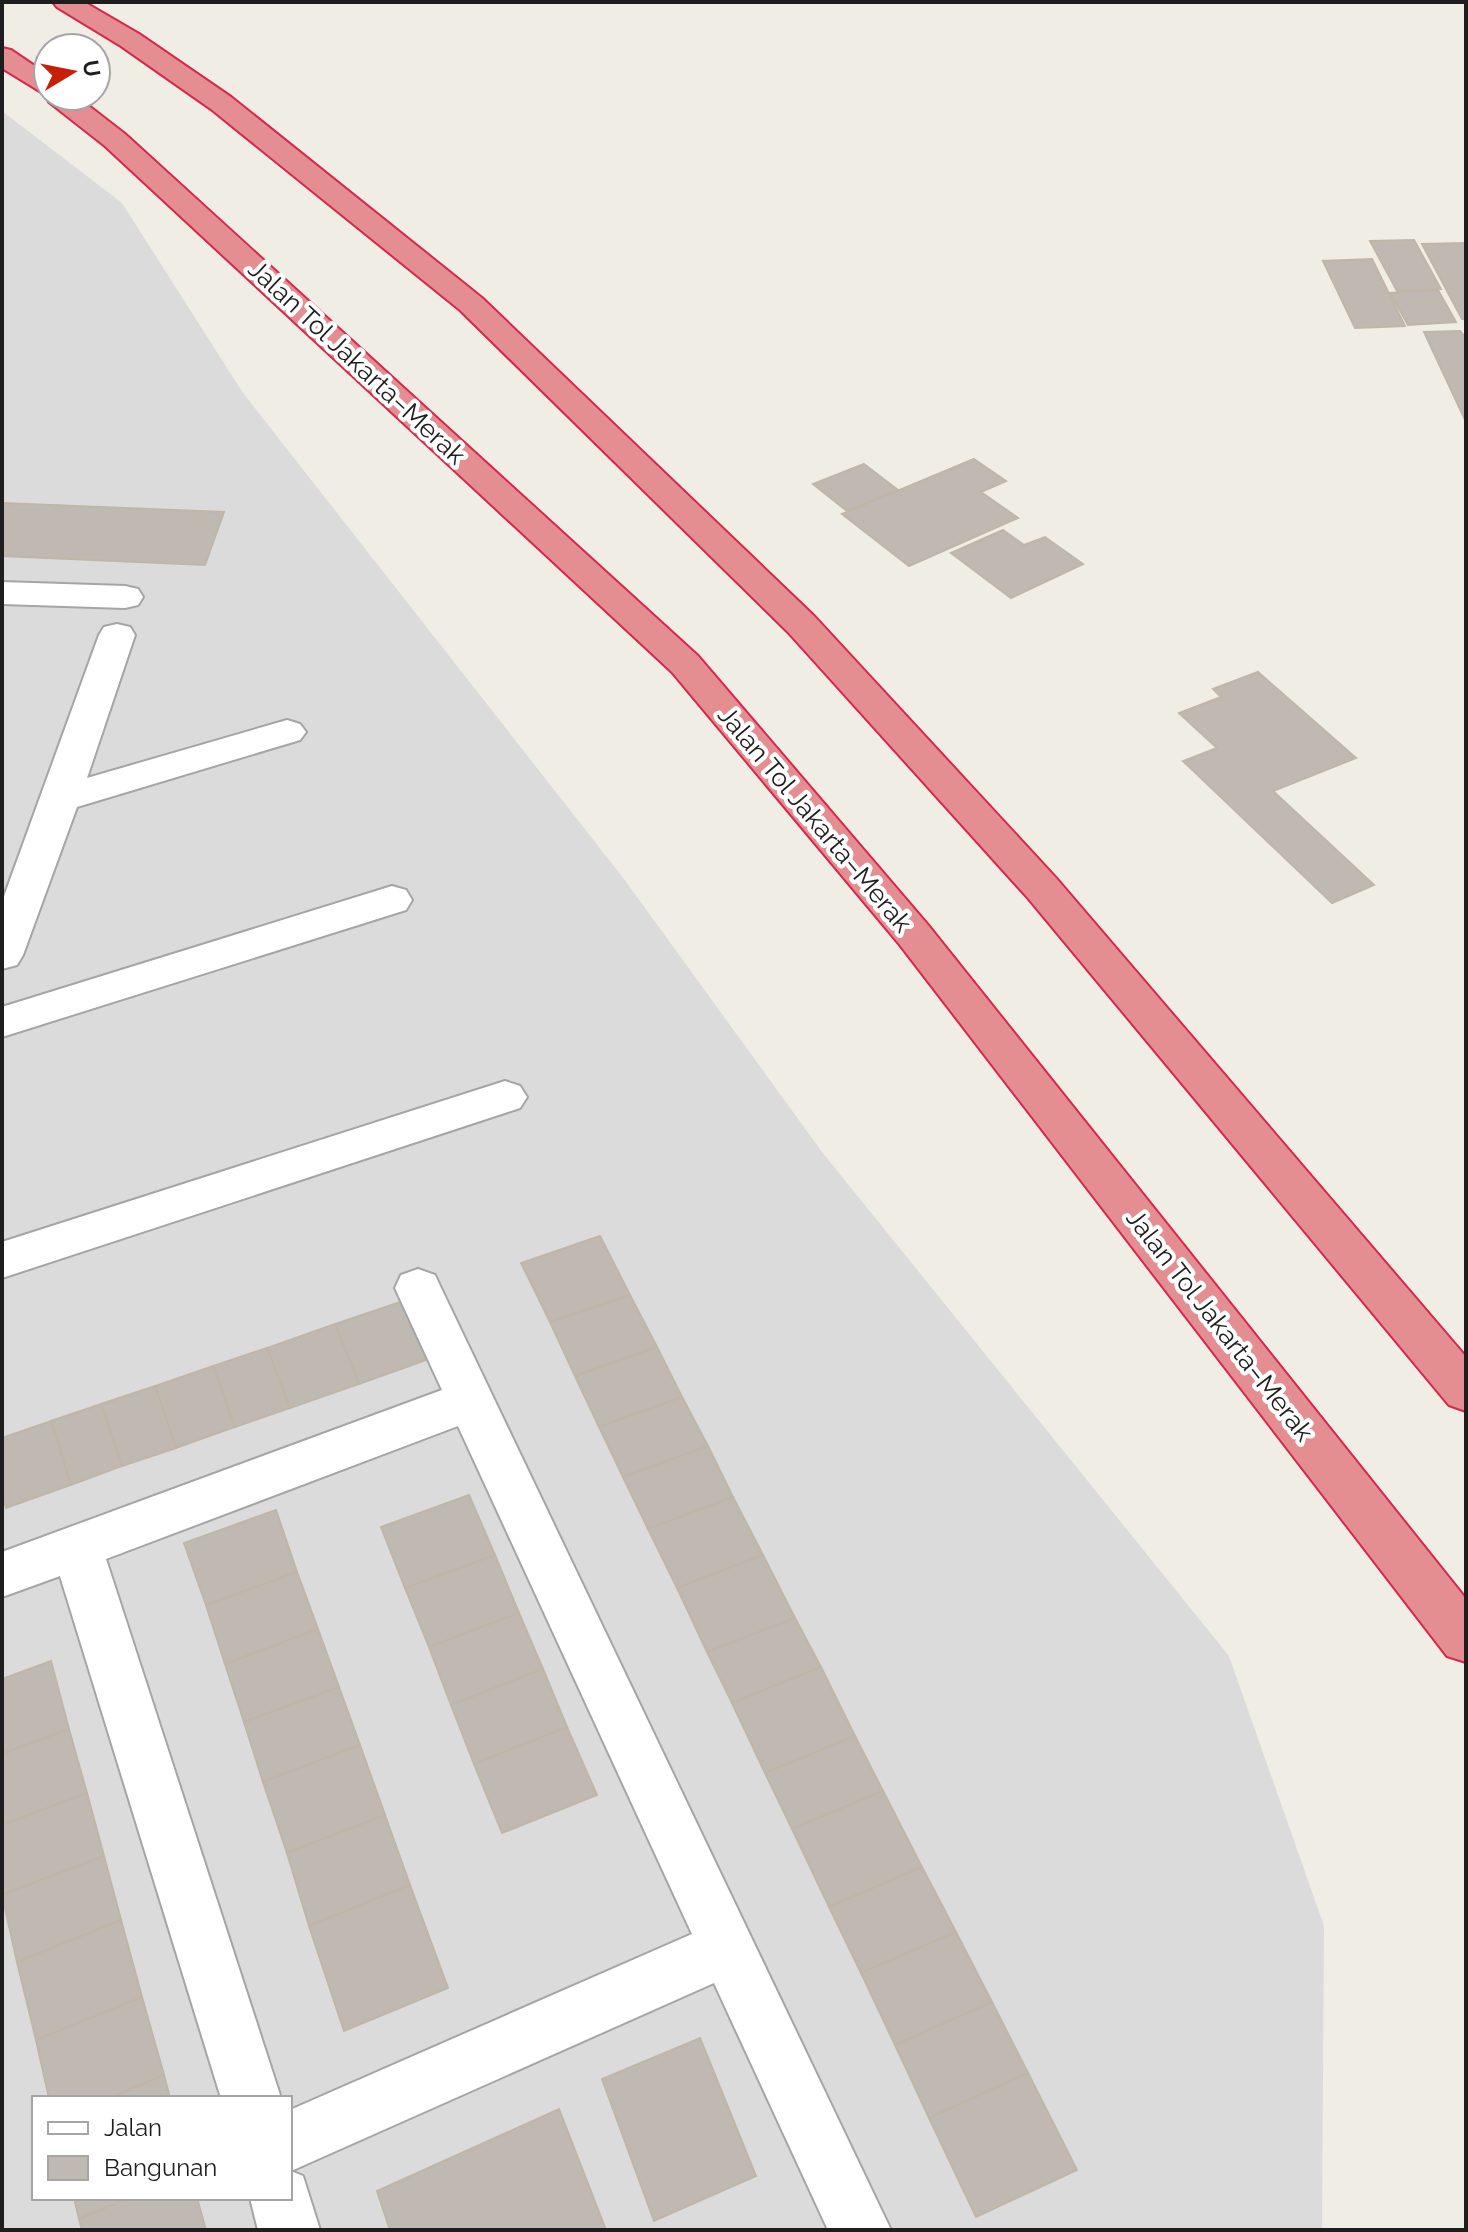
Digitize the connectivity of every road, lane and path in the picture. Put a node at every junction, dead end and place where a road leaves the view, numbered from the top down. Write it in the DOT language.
graph roads {
  1 [pos="66,2"];
  2 [pos="2,56"];
  3 [pos="32,76"];
  4 [pos="79,112"];
  5 [pos="2,593"];
  6 [pos="125,597"];
  7 [pos="117,635"];
  8 [pos="287,732"];
  9 [pos="61,799"];
  10 [pos="392,900"];
  11 [pos="2,955"];
  12 [pos="2,1022"];
  13 [pos="505,1097"];
  14 [pos="2,1260"];
  15 [pos="418,1288"];
  16 [pos="1466,1391"];
  17 [pos="471,1400"];
  18 [pos="77,1549"];
  19 [pos="2,1575"];
  20 [pos="1466,1639"];
  21 [pos="727,1948"];
  22 [pos="250,2096"];
  23 [pos="292,2140"];
  24 [pos="282,2200"];
  25 [pos="289,2230"];
  26 [pos="860,2230"];
  1 -- 16 [label="highway"];
  2 -- 3 [label="highway"];
  4 -- 20 [label="highway, Jalan Tol Jakarta–Merak"];
  5 -- 6 [label="street"];
  7 -- 9 [label="street"];
  8 -- 9 [label="street"];
  9 -- 11 [label="street"];
  10 -- 12 [label="street"];
  13 -- 14 [label="street"];
  15 -- 17 [label="street"];
  17 -- 18 [label="street"];
  17 -- 21 [label="street"];
  18 -- 19 [label="street"];
  18 -- 22 [label="street"];
  21 -- 23 [label="street"];
  21 -- 26 [label="street"];
  24 -- 25 [label="street"];
}
